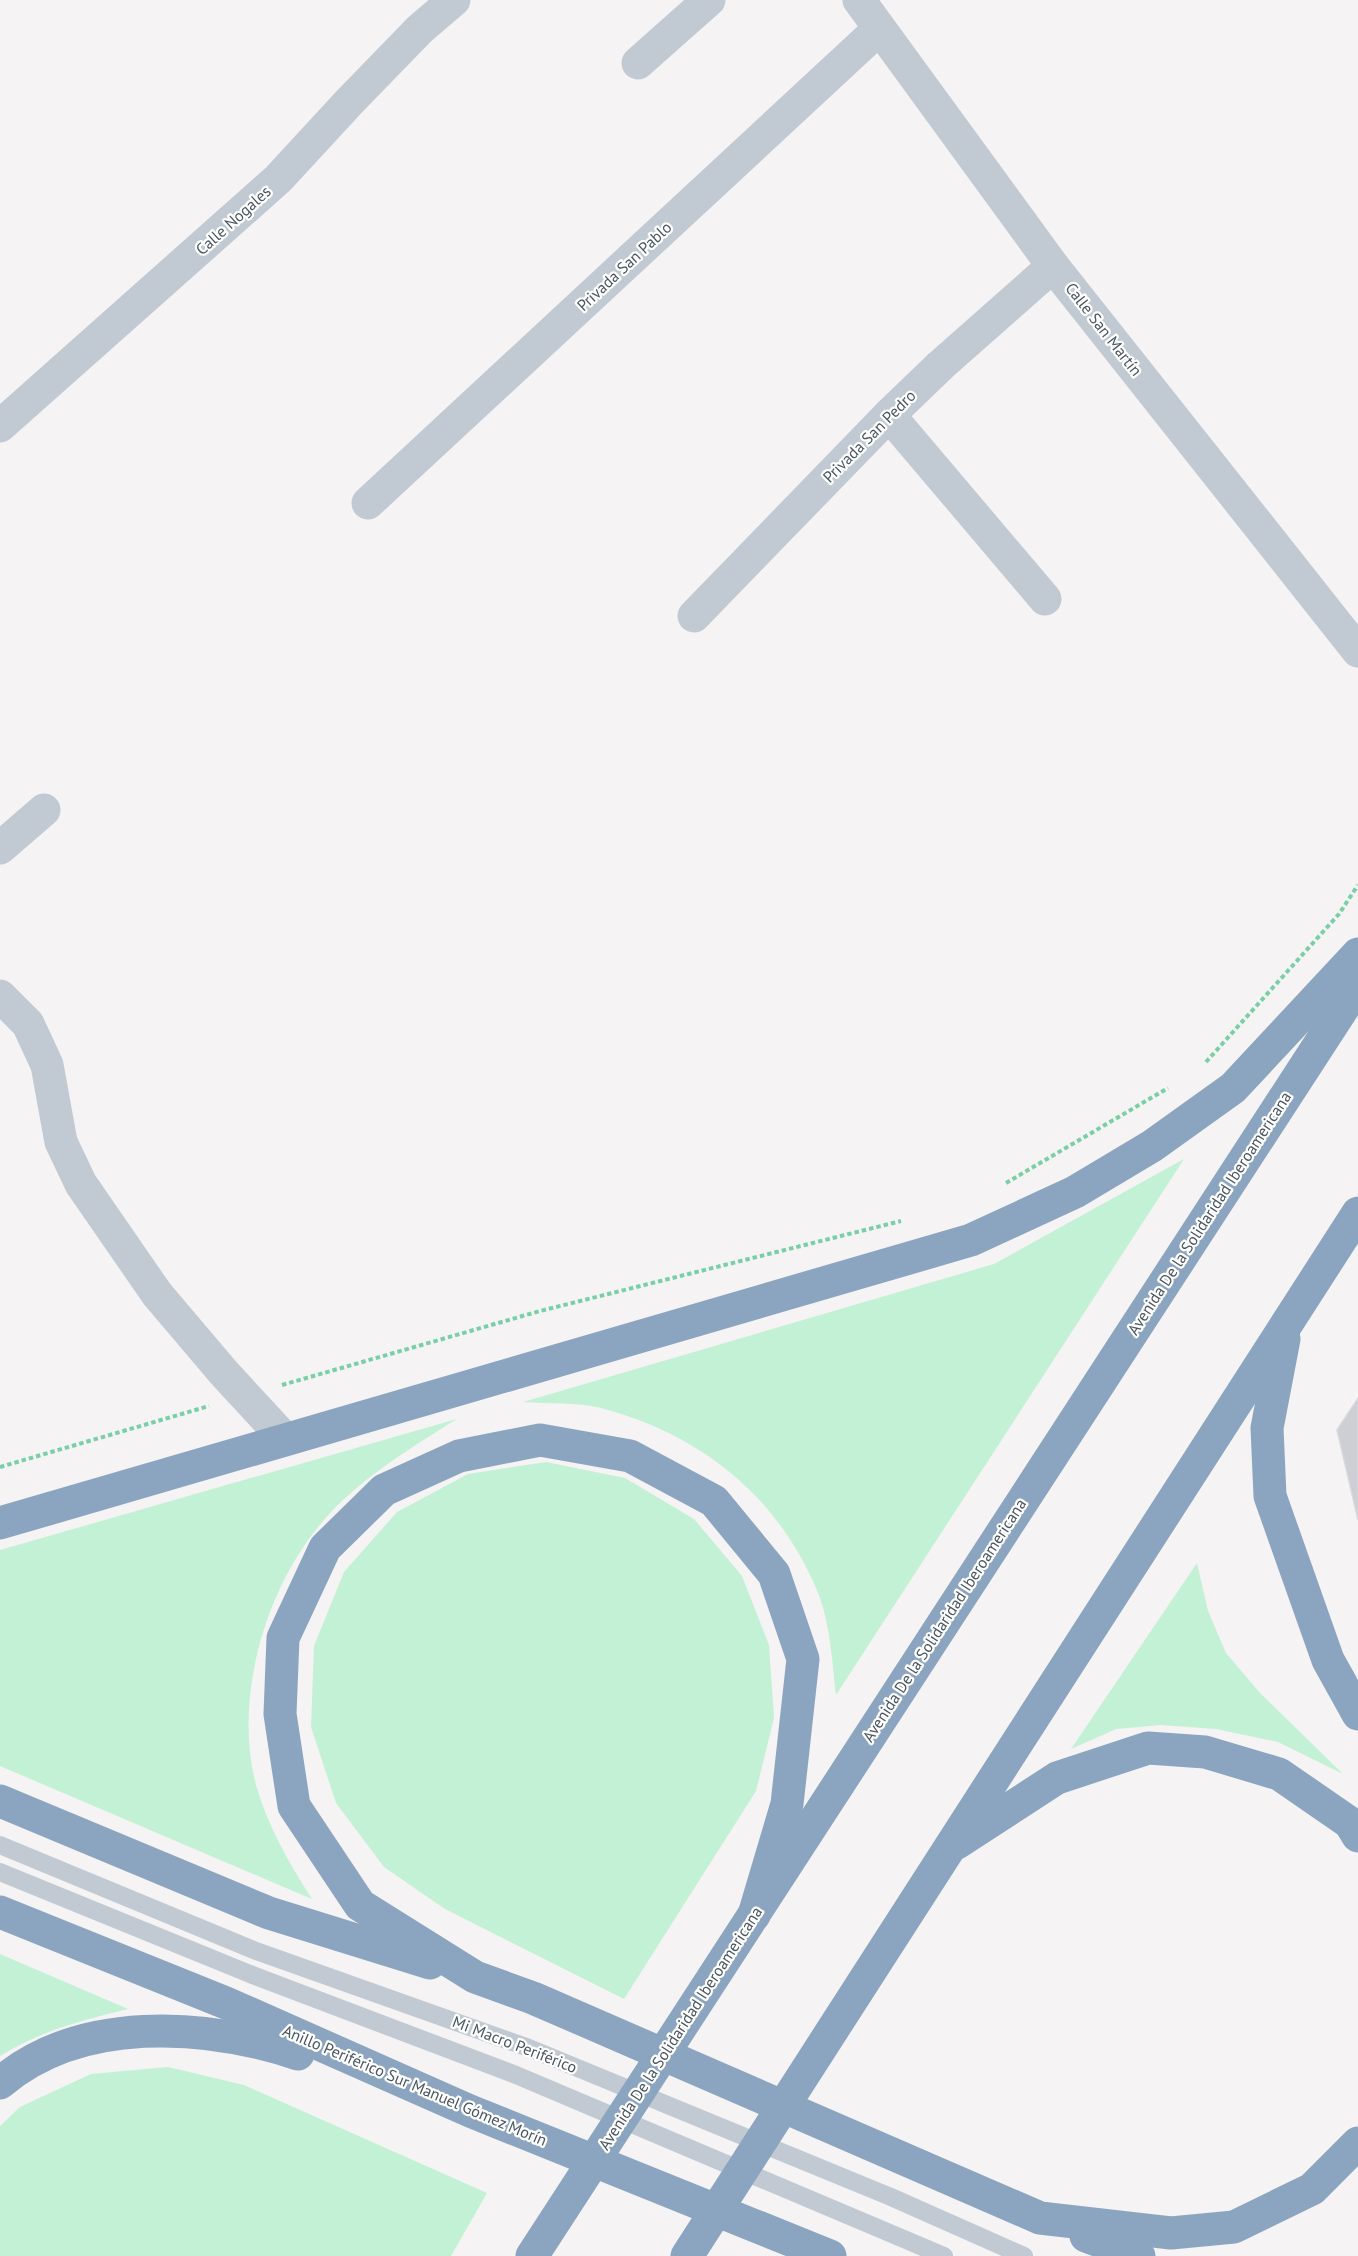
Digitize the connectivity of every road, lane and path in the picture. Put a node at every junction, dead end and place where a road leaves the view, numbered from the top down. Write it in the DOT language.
graph roads {
  1 [pos="454,0"];
  2 [pos="710,0"];
  3 [pos="859,0"];
  4 [pos="879,29"];
  5 [pos="638,63"];
  6 [pos="1053,266"];
  7 [pos="889,415"];
  8 [pos="0,426"];
  9 [pos="368,503"];
  10 [pos="1045,599"];
  11 [pos="694,616"];
  12 [pos="1358,651"];
  13 [pos="44,810"];
  14 [pos="0,848"];
  15 [pos="1358,885"];
  16 [pos="1358,954"];
  17 [pos="1358,985"];
  18 [pos="0,996"];
  19 [pos="1204,1063"];
  20 [pos="1176,1084"];
  21 [pos="1000,1186"];
  22 [pos="1358,1213"];
  23 [pos="911,1218"];
  24 [pos="1287,1324"];
  25 [pos="244,1396"];
  26 [pos="285,1440"];
  27 [pos="0,1467"];
  28 [pos="0,1522"];
  29 [pos="1358,1714"];
  30 [pos="0,1801"];
  31 [pos="1358,1836"];
  32 [pos="0,1845"];
  33 [pos="947,1849"];
  34 [pos="0,1872"];
  35 [pos="0,1912"];
  36 [pos="754,1915"];
  37 [pos="475,1977"];
  38 [pos="0,2083"];
  39 [pos="470,2111"];
  40 [pos="1358,2143"];
  41 [pos="1040,2218"];
  42 [pos="532,2256"];
  43 [pos="687,2256"];
  44 [pos="830,2256"];
  45 [pos="944,2256"];
  46 [pos="1024,2256"];
  47 [pos="1139,2256"];
  1 -- 8 [label="street, Calle Nogales"];
  2 -- 5 [label="street"];
  3 -- 4 [label="street, Calle San Martín"];
  4 -- 6 [label="street, Calle San Martín"];
  4 -- 9 [label="street, Privada San Pablo"];
  6 -- 7 [label="street, Privada San Pedro"];
  6 -- 12 [label="street, Calle San Martín"];
  7 -- 10 [label="street"];
  7 -- 11 [label="street, Privada San Pedro"];
  13 -- 14 [label="street"];
  15 -- 19 [label="path"];
  16 -- 26 [label="highway"];
  17 -- 36 [label="highway, Avenida De la Solidaridad Iberoamericana"];
  18 -- 25 [label="street"];
  20 -- 21 [label="path"];
  22 -- 24 [label="highway"];
  23 -- 25 [label="path"];
  24 -- 29 [label="highway"];
  24 -- 33 [label="highway"];
  25 -- 26 [label="street"];
  25 -- 27 [label="path"];
  26 -- 28 [label="highway"];
  30 -- 37 [label="highway"];
  31 -- 33 [label="highway"];
  32 -- 46 [label="lane, Mi Macro Periférico"];
  33 -- 43 [label="highway"];
  34 -- 45 [label="lane, Mi Macro Periférico"];
  35 -- 39 [label="highway, Anillo Periférico Sur Manuel Gómez Morín"];
  36 -- 37 [label="highway"];
  36 -- 42 [label="highway, Avenida De la Solidaridad Iberoamericana"];
  37 -- 41 [label="highway"];
  38 -- 39 [label="highway"];
  39 -- 44 [label="highway, Anillo Periférico Sur Manuel Gómez Morín"];
  40 -- 41 [label="highway"];
  41 -- 47 [label="highway"];
}
